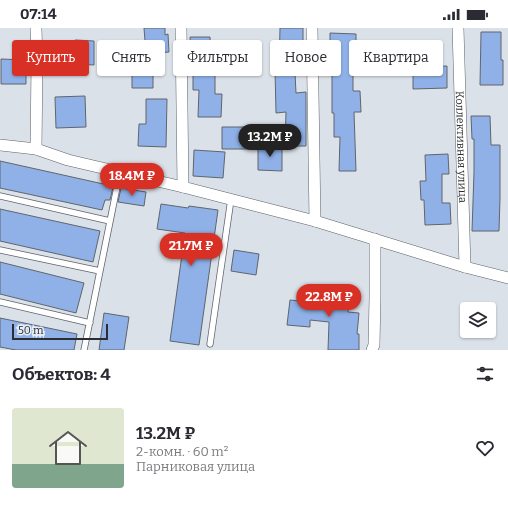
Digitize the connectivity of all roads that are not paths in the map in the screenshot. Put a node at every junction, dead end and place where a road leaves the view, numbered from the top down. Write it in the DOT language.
graph roads {
  1 [pos="36,28"];
  2 [pos="181,28"];
  3 [pos="312,28"];
  4 [pos="458,28"];
  5 [pos="0,145"];
  6 [pos="36,149"];
  7 [pos="120,172"];
  8 [pos="183,187"];
  9 [pos="0,196"];
  10 [pos="231,199"];
  11 [pos="110,221"];
  12 [pos="315,221"];
  13 [pos="375,239"];
  14 [pos="0,250"];
  15 [pos="465,267"];
  16 [pos="100,272"];
  17 [pos="508,278"];
  18 [pos="0,302"];
  19 [pos="90,323"];
  20 [pos="210,344"];
  21 [pos="84,350"];
  22 [pos="372,350"];
  1 -- 6 [label="street"];
  2 -- 8 [label="street"];
  3 -- 12 [label="street"];
  4 -- 15 [label="street, Коллективная улица"];
  5 -- 6 [label="street"];
  6 -- 7 [label="street"];
  7 -- 8 [label="street"];
  7 -- 11 [label="lane"];
  8 -- 10 [label="street"];
  9 -- 11 [label="lane"];
  10 -- 12 [label="street"];
  10 -- 20 [label="lane"];
  11 -- 16 [label="lane"];
  12 -- 13 [label="street"];
  13 -- 15 [label="street"];
  13 -- 22 [label="street"];
  14 -- 16 [label="lane"];
  15 -- 17 [label="street"];
  16 -- 19 [label="lane"];
  18 -- 19 [label="lane"];
  19 -- 21 [label="lane"];
}
